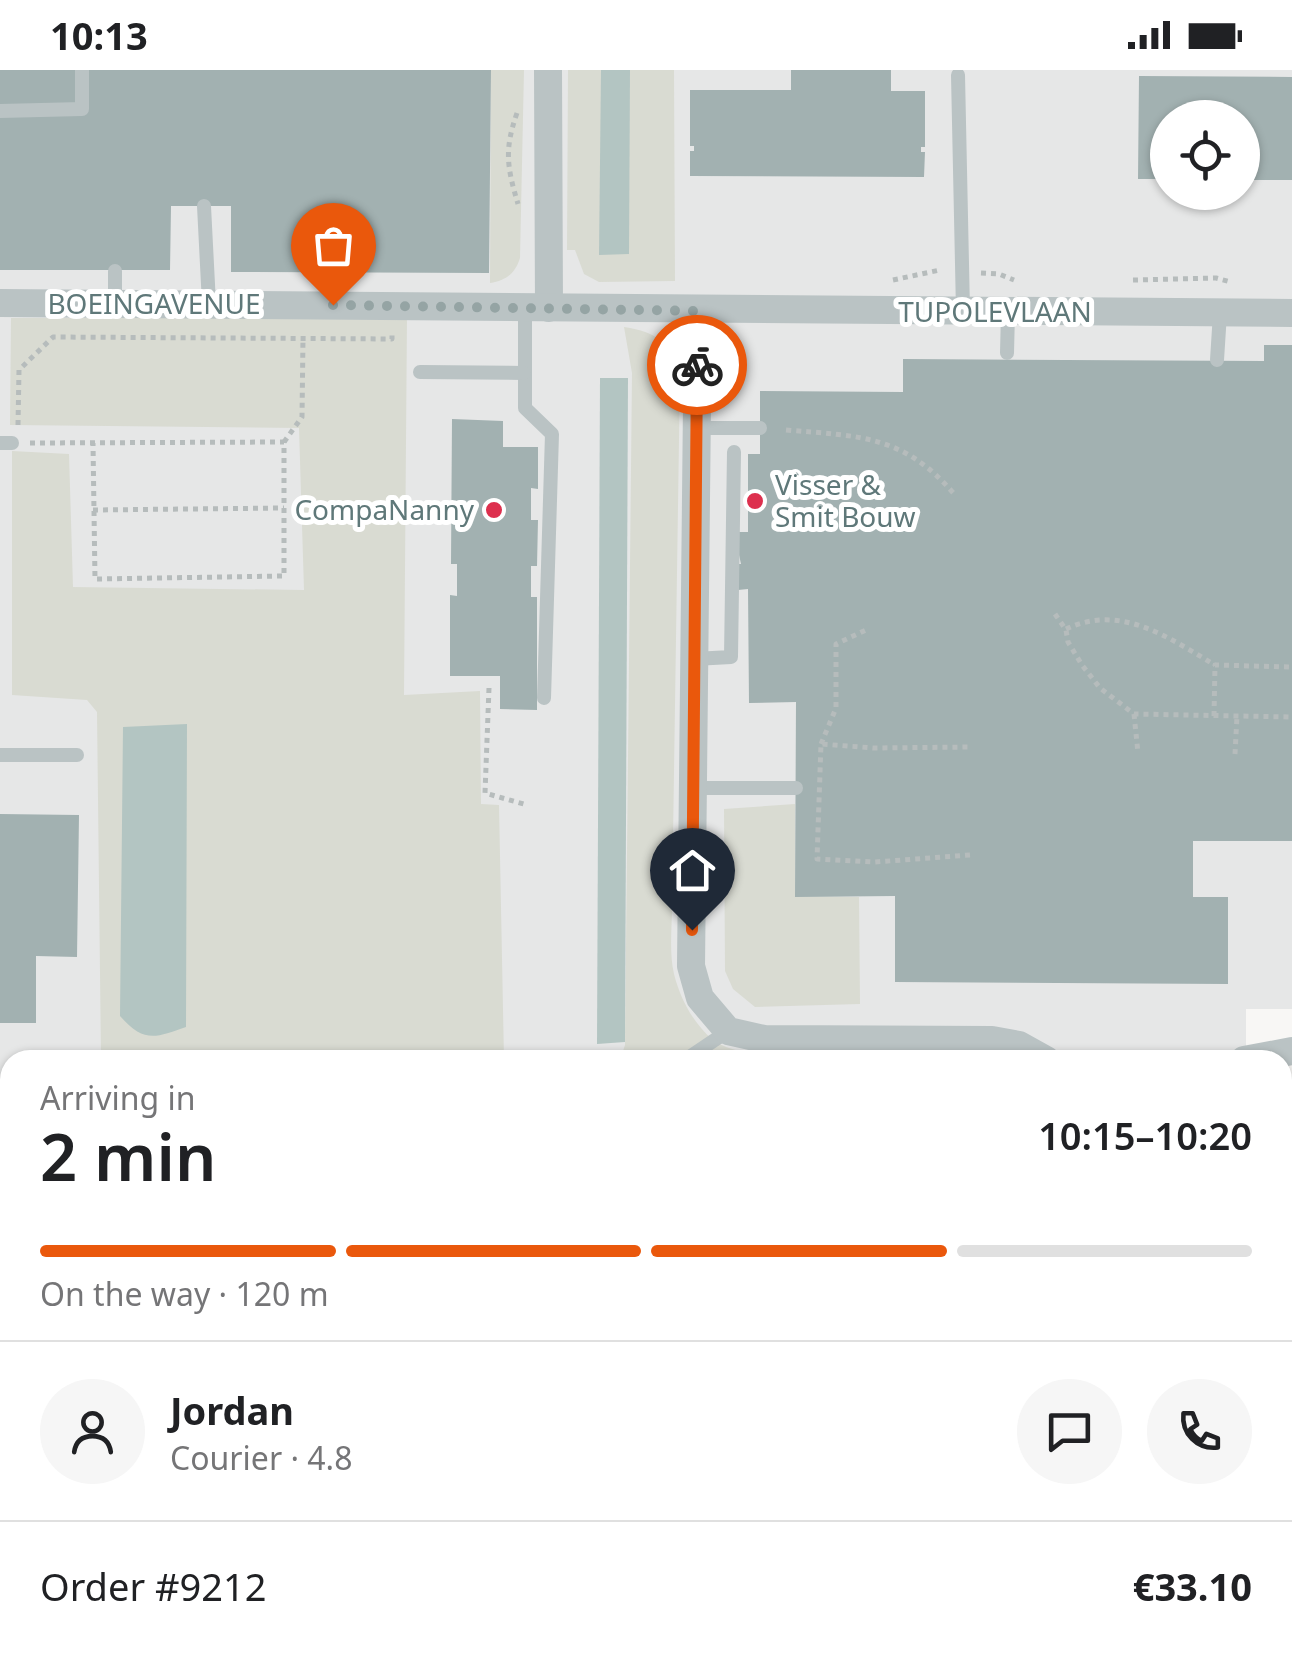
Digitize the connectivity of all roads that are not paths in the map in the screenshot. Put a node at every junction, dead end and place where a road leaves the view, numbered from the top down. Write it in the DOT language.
graph roads {
  1 [pos="82,70"];
  2 [pos="548,70"];
  3 [pos="958,75"];
  4 [pos="0,110"];
  5 [pos="204,206"];
  6 [pos="115,271"];
  7 [pos="0,303"];
  8 [pos="115,304"];
  9 [pos="209,304"];
  10 [pos="537,307"];
  11 [pos="698,311"];
  12 [pos="963,312"];
  13 [pos="1008,312"];
  14 [pos="1220,313"];
  15 [pos="1292,313"];
  16 [pos="1008,353"];
  17 [pos="1217,360"];
  18 [pos="420,372"];
  19 [pos="524,373"];
  20 [pos="695,428"];
  21 [pos="760,428"];
  22 [pos="734,452"];
  23 [pos="694,659"];
  24 [pos="544,698"];
  25 [pos="0,754"];
  26 [pos="77,755"];
  27 [pos="692,788"];
  28 [pos="796,788"];
  29 [pos="728,1031"];
  30 [pos="700,1050"];
  31 [pos="1029,1050"];
  1 -- 4 [label="lane"];
  2 -- 10 [label="street"];
  3 -- 12 [label="lane"];
  5 -- 9 [label="lane"];
  6 -- 8 [label="lane"];
  7 -- 8 [label="street, BOEINGAVENUE"];
  8 -- 9 [label="street, BOEINGAVENUE"];
  9 -- 10 [label="street, BOEINGAVENUE"];
  10 -- 11 [label="street, TUPOLEVLAAN"];
  10 -- 19 [label="lane"];
  11 -- 12 [label="street, TUPOLEVLAAN"];
  11 -- 20 [label="street"];
  12 -- 13 [label="street, TUPOLEVLAAN"];
  13 -- 14 [label="street, TUPOLEVLAAN"];
  13 -- 16 [label="lane"];
  14 -- 15 [label="street, TUPOLEVLAAN"];
  14 -- 17 [label="lane"];
  18 -- 19 [label="lane"];
  19 -- 24 [label="lane"];
  20 -- 21 [label="lane"];
  20 -- 23 [label="street"];
  22 -- 23 [label="lane"];
  23 -- 27 [label="street"];
  25 -- 26 [label="lane"];
  27 -- 28 [label="lane"];
  27 -- 29 [label="street"];
  29 -- 30 [label="lane"];
  29 -- 31 [label="street"];
}
